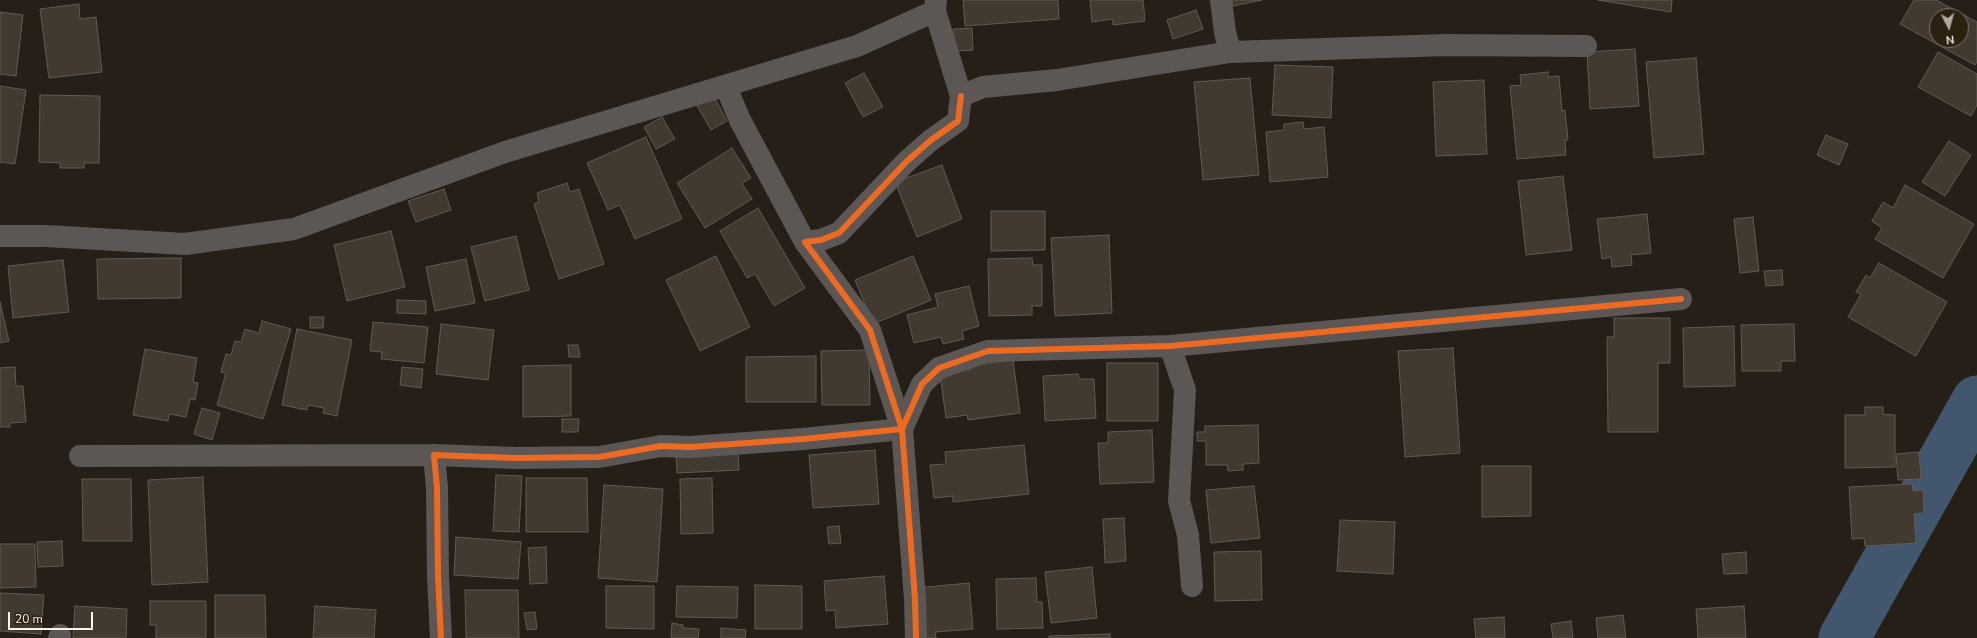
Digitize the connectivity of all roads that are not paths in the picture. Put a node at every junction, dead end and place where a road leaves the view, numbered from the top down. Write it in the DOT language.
graph roads {
  1 [pos="1221,0"];
  2 [pos="936,5"];
  3 [pos="1586,46"];
  4 [pos="1230,52"];
  5 [pos="726,87"];
  6 [pos="961,96"];
  7 [pos="0,236"];
  8 [pos="805,242"];
  9 [pos="1681,299"];
  10 [pos="1170,346"];
  11 [pos="902,428"];
  12 [pos="434,455"];
  13 [pos="80,456"];
  14 [pos="1192,586"];
  15 [pos="441,638"];
  16 [pos="916,638"];
  1 -- 4 [label="street"];
  2 -- 5 [label="street"];
  2 -- 6 [label="street"];
  3 -- 4 [label="street"];
  4 -- 6 [label="street"];
  5 -- 7 [label="street"];
  5 -- 8 [label="street"];
  6 -- 8 [label="street"];
  8 -- 11 [label="street"];
  9 -- 10 [label="street"];
  10 -- 11 [label="street"];
  10 -- 14 [label="street"];
  11 -- 12 [label="street"];
  11 -- 16 [label="street"];
  12 -- 13 [label="street"];
  12 -- 15 [label="street"];
}
